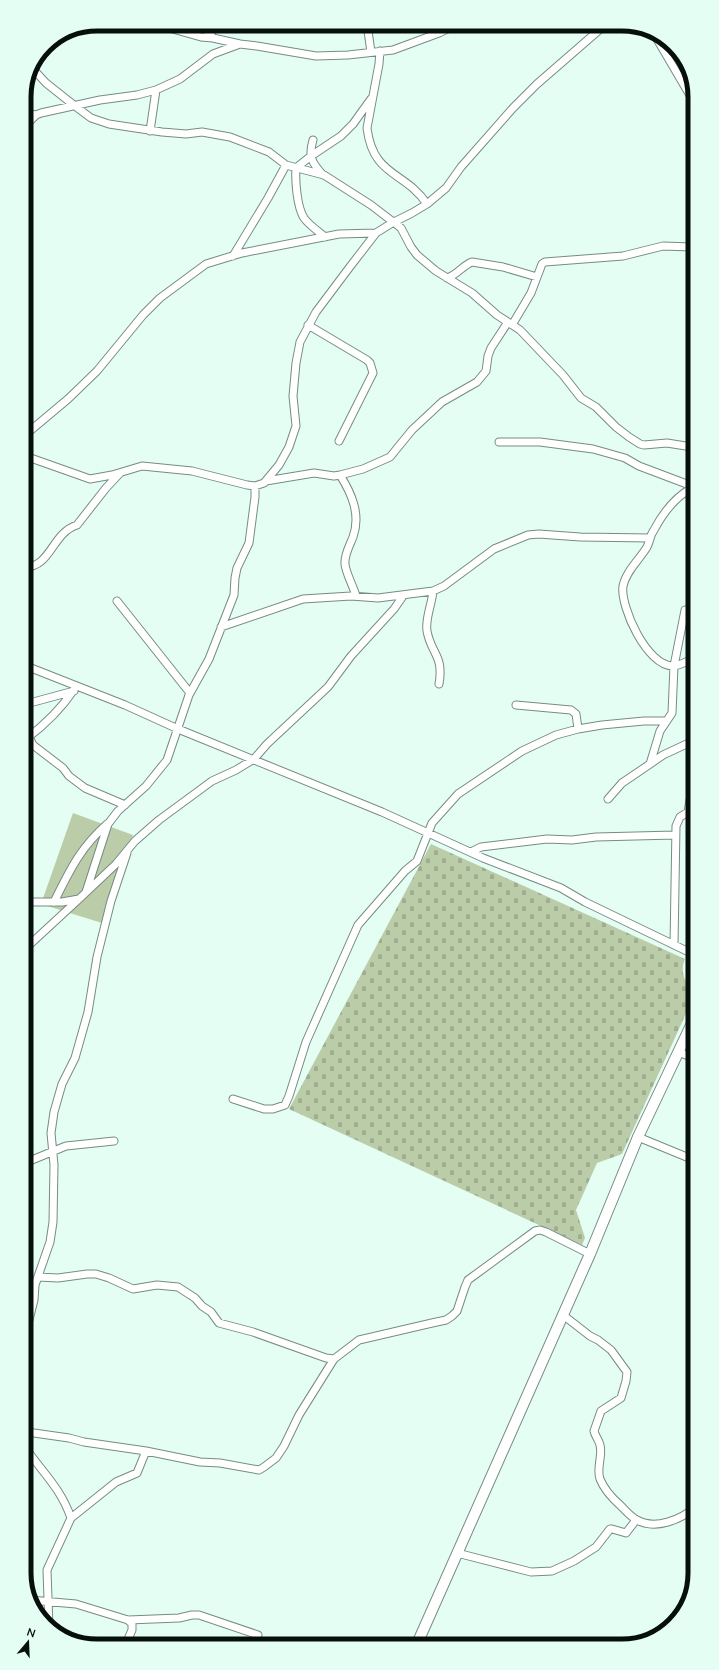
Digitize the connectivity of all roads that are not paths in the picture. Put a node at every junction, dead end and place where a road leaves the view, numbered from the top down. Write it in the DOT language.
graph roads {
  1 [pos="180,31"];
  2 [pos="207,31"];
  3 [pos="215,31"];
  4 [pos="368,31"];
  5 [pos="441,31"];
  6 [pos="598,31"];
  7 [pos="210,36"];
  8 [pos="660,43"];
  9 [pos="240,44"];
  10 [pos="380,51"];
  11 [pos="372,52"];
  12 [pos="36,72"];
  13 [pos="156,90"];
  14 [pos="688,91"];
  15 [pos="372,99"];
  16 [pos="75,106"];
  17 [pos="31,114"];
  18 [pos="36,115"];
  19 [pos="31,120"];
  20 [pos="150,131"];
  21 [pos="313,140"];
  22 [pos="311,156"];
  23 [pos="286,165"];
  24 [pos="296,168"];
  25 [pos="324,175"];
  26 [pos="427,204"];
  27 [pos="392,223"];
  28 [pos="376,233"];
  29 [pos="325,237"];
  30 [pos="688,247"];
  31 [pos="233,256"];
  32 [pos="537,277"];
  33 [pos="447,278"];
  34 [pos="510,324"];
  35 [pos="308,325"];
  36 [pos="31,430"];
  37 [pos="339,441"];
  38 [pos="499,442"];
  39 [pos="688,446"];
  40 [pos="31,458"];
  41 [pos="120,473"];
  42 [pos="340,475"];
  43 [pos="266,481"];
  44 [pos="688,485"];
  45 [pos="255,486"];
  46 [pos="688,490"];
  47 [pos="650,538"];
  48 [pos="31,566"];
  49 [pos="433,591"];
  50 [pos="356,596"];
  51 [pos="403,596"];
  52 [pos="117,601"];
  53 [pos="684,610"];
  54 [pos="221,627"];
  55 [pos="688,661"];
  56 [pos="674,666"];
  57 [pos="31,668"];
  58 [pos="439,684"];
  59 [pos="82,688"];
  60 [pos="72,691"];
  61 [pos="190,693"];
  62 [pos="31,703"];
  63 [pos="516,704"];
  64 [pos="666,721"];
  65 [pos="178,729"];
  66 [pos="578,729"];
  67 [pos="31,735"];
  68 [pos="31,742"];
  69 [pos="688,743"];
  70 [pos="254,759"];
  71 [pos="650,764"];
  72 [pos="608,799"];
  73 [pos="125,805"];
  74 [pos="688,812"];
  75 [pos="108,824"];
  76 [pos="428,832"];
  77 [pos="675,835"];
  78 [pos="127,851"];
  79 [pos="471,852"];
  80 [pos="86,892"];
  81 [pos="79,899"];
  82 [pos="31,902"];
  83 [pos="54,902"];
  84 [pos="31,943"];
  85 [pos="674,945"];
  86 [pos="688,952"];
  87 [pos="688,1031"];
  88 [pos="678,1052"];
  89 [pos="688,1056"];
  90 [pos="233,1099"];
  91 [pos="638,1136"];
  92 [pos="114,1141"];
  93 [pos="53,1152"];
  94 [pos="688,1157"];
  95 [pos="31,1160"];
  96 [pos="590,1254"];
  97 [pos="38,1277"];
  98 [pos="31,1309"];
  99 [pos="564,1314"];
  100 [pos="334,1359"];
  101 [pos="31,1433"];
  102 [pos="146,1451"];
  103 [pos="31,1456"];
  104 [pos="688,1512"];
  105 [pos="71,1518"];
  106 [pos="636,1520"];
  107 [pos="457,1553"];
  108 [pos="37,1601"];
  109 [pos="49,1602"];
  110 [pos="49,1619"];
  111 [pos="128,1620"];
  112 [pos="258,1635"];
  113 [pos="128,1639"];
  114 [pos="419,1639"];
  1 -- 7 [label="street"];
  2 -- 7 [label="street"];
  3 -- 7 [label="street"];
  4 -- 11 [label="street"];
  5 -- 10 [label="street"];
  6 -- 26 [label="street"];
  7 -- 9 [label="street"];
  8 -- 14 [label="street"];
  9 -- 11 [label="street"];
  9 -- 13 [label="street"];
  10 -- 11 [label="street"];
  10 -- 15 [label="street"];
  12 -- 16 [label="street"];
  13 -- 16 [label="street"];
  13 -- 20 [label="street"];
  15 -- 22 [label="street"];
  15 -- 26 [label="street"];
  16 -- 18 [label="street"];
  16 -- 20 [label="street"];
  17 -- 18 [label="street"];
  18 -- 19 [label="street"];
  20 -- 23 [label="street"];
  21 -- 22 [label="street"];
  22 -- 24 [label="street"];
  22 -- 25 [label="street"];
  23 -- 24 [label="street"];
  23 -- 31 [label="street"];
  24 -- 25 [label="street"];
  24 -- 29 [label="street"];
  25 -- 27 [label="street"];
  26 -- 27 [label="street"];
  27 -- 28 [label="street"];
  27 -- 33 [label="street"];
  28 -- 29 [label="street"];
  28 -- 35 [label="street"];
  29 -- 31 [label="street"];
  30 -- 32 [label="street"];
  31 -- 36 [label="street"];
  32 -- 33 [label="street"];
  32 -- 34 [label="street"];
  33 -- 34 [label="street"];
  34 -- 39 [label="street"];
  34 -- 42 [label="street"];
  35 -- 37 [label="street"];
  35 -- 43 [label="street"];
  38 -- 44 [label="street"];
  40 -- 41 [label="street"];
  41 -- 45 [label="street"];
  41 -- 48 [label="street"];
  42 -- 43 [label="street"];
  42 -- 50 [label="street"];
  43 -- 45 [label="street"];
  45 -- 54 [label="street"];
  46 -- 47 [label="street"];
  47 -- 49 [label="street"];
  47 -- 56 [label="street"];
  49 -- 51 [label="street"];
  49 -- 58 [label="street"];
  50 -- 51 [label="street"];
  50 -- 54 [label="street"];
  51 -- 70 [label="street"];
  52 -- 61 [label="street"];
  53 -- 56 [label="street"];
  54 -- 61 [label="street"];
  55 -- 56 [label="street"];
  56 -- 64 [label="street"];
  57 -- 59 [label="street"];
  59 -- 60 [label="street"];
  59 -- 65 [label="street"];
  60 -- 62 [label="street"];
  60 -- 67 [label="street"];
  61 -- 65 [label="street"];
  63 -- 66 [label="street"];
  64 -- 66 [label="street"];
  64 -- 71 [label="street"];
  65 -- 70 [label="street"];
  65 -- 73 [label="street"];
  66 -- 76 [label="street"];
  68 -- 73 [label="street"];
  69 -- 71 [label="street"];
  70 -- 76 [label="street"];
  70 -- 78 [label="street"];
  71 -- 72 [label="street"];
  73 -- 75 [label="street"];
  74 -- 77 [label="street"];
  75 -- 80 [label="street"];
  75 -- 83 [label="street"];
  76 -- 79 [label="street"];
  76 -- 90 [label="street"];
  77 -- 79 [label="street"];
  77 -- 85 [label="street"];
  78 -- 80 [label="street"];
  78 -- 93 [label="street"];
  79 -- 85 [label="street"];
  80 -- 81 [label="street"];
  81 -- 83 [label="street"];
  81 -- 84 [label="street"];
  82 -- 83 [label="street"];
  85 -- 86 [label="street"];
  87 -- 88 [label="street"];
  88 -- 89 [label="street"];
  88 -- 91 [label="street"];
  91 -- 94 [label="street"];
  91 -- 96 [label="street"];
  92 -- 93 [label="street"];
  93 -- 95 [label="street"];
  93 -- 97 [label="street"];
  96 -- 99 [label="street"];
  96 -- 100 [label="street"];
  97 -- 98 [label="street"];
  97 -- 100 [label="street"];
  99 -- 106 [label="street"];
  99 -- 107 [label="street"];
  100 -- 102 [label="street"];
  101 -- 102 [label="street"];
  102 -- 105 [label="street"];
  103 -- 105 [label="street"];
  104 -- 106 [label="street"];
  105 -- 109 [label="street"];
  106 -- 107 [label="street"];
  107 -- 114 [label="street"];
  108 -- 109 [label="street"];
  109 -- 110 [label="street"];
  109 -- 111 [label="street"];
  111 -- 112 [label="street"];
  111 -- 113 [label="street"];
}
